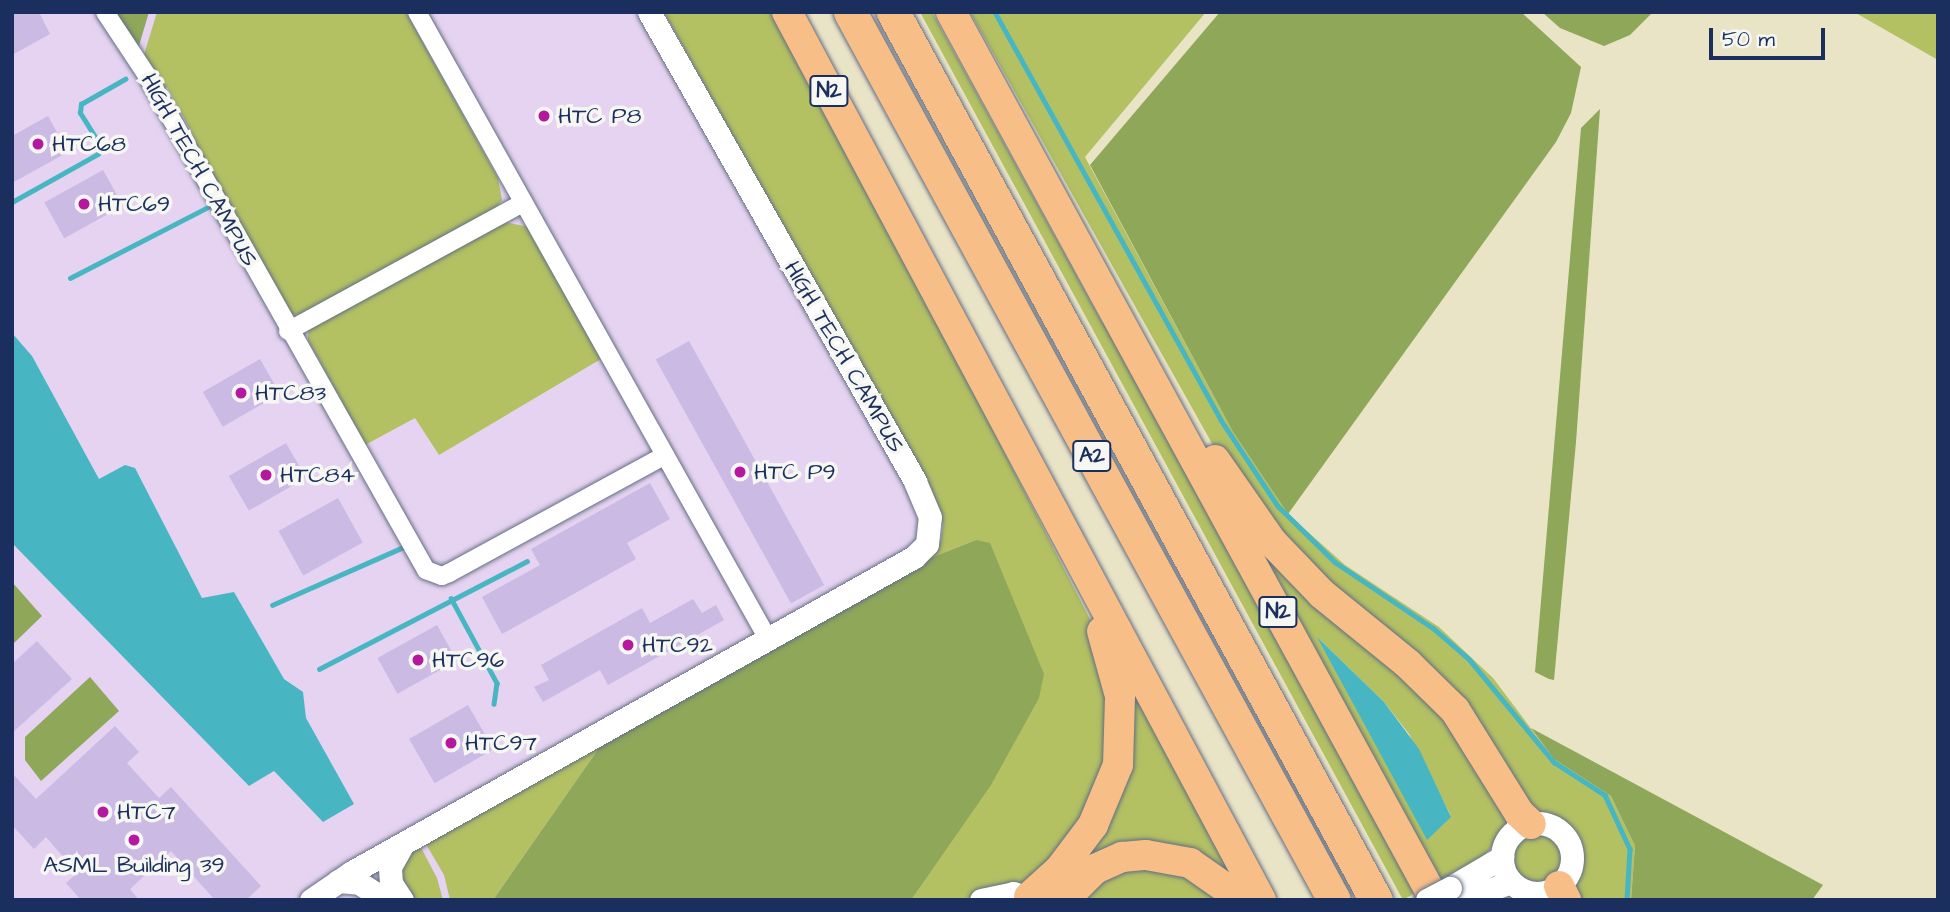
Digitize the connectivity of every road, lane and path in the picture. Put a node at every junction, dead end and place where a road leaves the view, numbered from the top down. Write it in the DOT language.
graph roads {
  1 [pos="105,12"];
  2 [pos="417,12"];
  3 [pos="649,12"];
  4 [pos="787,12"];
  5 [pos="850,12"];
  6 [pos="893,12"];
  7 [pos="951,12"];
  8 [pos="523,203"];
  9 [pos="1121,324"];
  10 [pos="288,331"];
  11 [pos="664,455"];
  12 [pos="1045,497"];
  13 [pos="768,639"];
  14 [pos="1531,824"];
  15 [pos="402,845"];
  16 [pos="1502,857"];
  17 [pos="338,881"];
  18 [pos="1511,882"];
  19 [pos="1562,893"];
  20 [pos="1449,896"];
  21 [pos="1031,899"];
  22 [pos="311,900"];
  23 [pos="386,900"];
  24 [pos="402,900"];
  25 [pos="981,900"];
  26 [pos="1064,900"];
  27 [pos="1243,900"];
  28 [pos="1261,900"];
  29 [pos="1334,900"];
  30 [pos="1376,900"];
  31 [pos="1427,900"];
  1 -- 10 [label="street, HIGH TECH CAMPUS"];
  2 -- 8 [label="street"];
  3 -- 13 [label="street, HIGH TECH CAMPUS"];
  4 -- 12 [label="highway, N2"];
  5 -- 29 [label="highway, A2"];
  6 -- 30 [label="highway, A2"];
  7 -- 9 [label="highway, N2"];
  8 -- 10 [label="street"];
  8 -- 11 [label="street"];
  9 -- 14 [label="highway, N2"];
  9 -- 20 [label="highway, N2"];
  10 -- 11 [label="street, HIGH TECH CAMPUS"];
  11 -- 13 [label="street"];
  12 -- 21 [label="highway, N2"];
  12 -- 28 [label="highway, N2"];
  13 -- 15 [label="street, HIGH TECH CAMPUS"];
  14 -- 16 [label="street"];
  14 -- 19 [label="street"];
  15 -- 17 [label="street, HIGH TECH CAMPUS"];
  15 -- 24 [label="street"];
  16 -- 18 [label="street"];
  16 -- 20 [label="street"];
  17 -- 22 [label="street, HIGH TECH CAMPUS"];
  17 -- 23 [label="street"];
  18 -- 19 [label="street"];
  18 -- 20 [label="street"];
  20 -- 31 [label="street, bridge"];
  21 -- 25 [label="street"];
  26 -- 27 [label="highway"];
}
